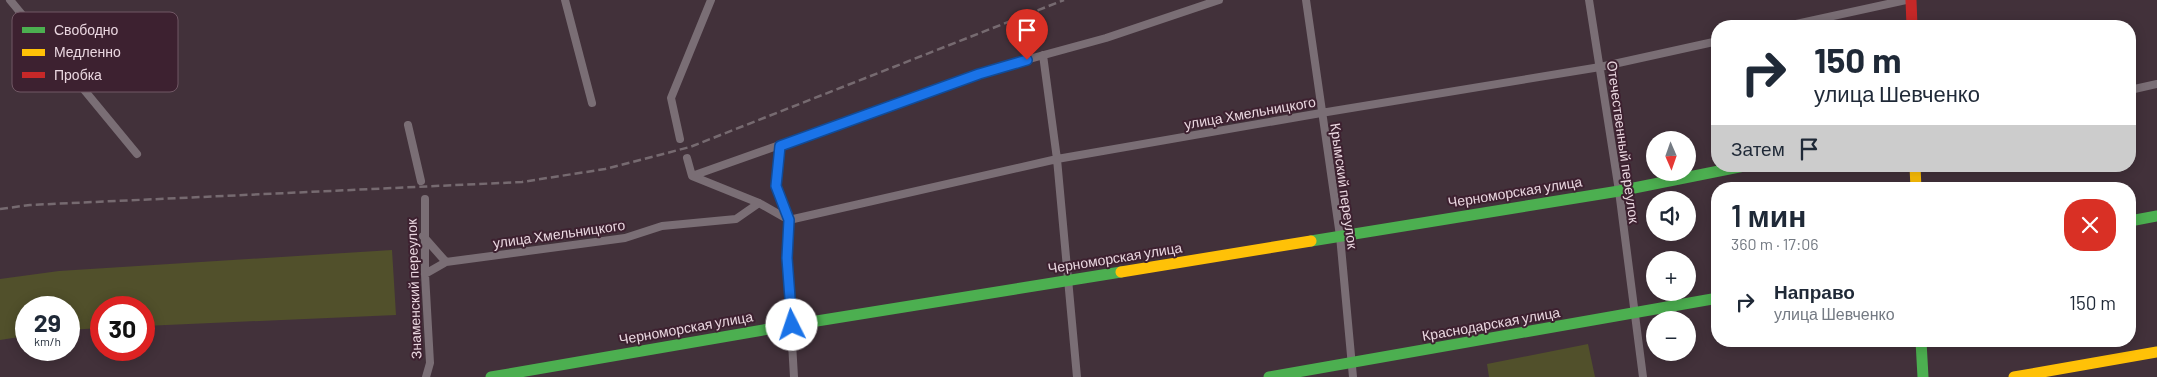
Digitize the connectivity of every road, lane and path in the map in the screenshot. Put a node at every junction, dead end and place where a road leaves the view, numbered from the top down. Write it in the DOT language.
graph roads {
  1 [pos="10,0"];
  2 [pos="565,0"];
  3 [pos="712,0"];
  4 [pos="1219,0"];
  5 [pos="1306,0"];
  6 [pos="1589,0"];
  7 [pos="1906,0"];
  8 [pos="1911,0"];
  9 [pos="20,12"];
  10 [pos="1814,20"];
  11 [pos="1912,20"];
  12 [pos="1711,43"];
  13 [pos="1043,56"];
  14 [pos="1600,67"];
  15 [pos="2157,84"];
  16 [pos="2136,89"];
  17 [pos="86,92"];
  18 [pos="592,103"];
  19 [pos="1321,113"];
  20 [pos="408,125"];
  21 [pos="680,140"];
  22 [pos="780,146"];
  23 [pos="137,154"];
  24 [pos="687,158"];
  25 [pos="1058,159"];
  26 [pos="1714,172"];
  27 [pos="692,176"];
  28 [pos="421,181"];
  29 [pos="1619,191"];
  30 [pos="425,199"];
  31 [pos="759,203"];
  32 [pos="2157,216"];
  33 [pos="789,220"];
  34 [pos="2136,220"];
  35 [pos="424,236"];
  36 [pos="1340,236"];
  37 [pos="446,262"];
  38 [pos="425,274"];
  39 [pos="1070,280"];
  40 [pos="1711,299"];
  41 [pos="1634,314"];
  42 [pos="792,325"];
  43 [pos="1922,347"];
  44 [pos="2157,352"];
  45 [pos="1352,363"];
  46 [pos="426,377"];
  47 [pos="491,377"];
  48 [pos="794,377"];
  49 [pos="1078,377"];
  50 [pos="1269,377"];
  51 [pos="1353,377"];
  52 [pos="1643,377"];
  53 [pos="1923,377"];
  54 [pos="2014,377"];
  1 -- 9 [label="street"];
  2 -- 18 [label="street"];
  3 -- 21 [label="street"];
  4 -- 13 [label="street"];
  5 -- 19 [label="street, Крымский переулок"];
  6 -- 14 [label="street, Отечественный переулок"];
  7 -- 10 [label="street"];
  8 -- 11 [label="street"];
  12 -- 14 [label="street, улица Хмельницкого"];
  13 -- 22 [label="street"];
  13 -- 25 [label="street"];
  14 -- 19 [label="street, улица Хмельницкого"];
  14 -- 29 [label="street, Отечественный переулок"];
  15 -- 16 [label="street"];
  17 -- 23 [label="street"];
  19 -- 25 [label="street, улица Хмельницкого"];
  19 -- 36 [label="street, Крымский переулок"];
  20 -- 28 [label="street"];
  22 -- 27 [label="street"];
  22 -- 33 [label="street"];
  24 -- 27 [label="street"];
  25 -- 33 [label="street, улица Хмельницкого"];
  25 -- 39 [label="street"];
  26 -- 29 [label="street, Черноморская улица"];
  27 -- 31 [label="street"];
  29 -- 36 [label="street, Черноморская улица"];
  29 -- 41 [label="street, Отечественный переулок"];
  30 -- 35 [label="street, Знаменский переулок"];
  31 -- 33 [label="street"];
  31 -- 37 [label="street, улица Хмельницкого"];
  32 -- 34 [label="street"];
  33 -- 42 [label="street"];
  35 -- 37 [label="street"];
  35 -- 38 [label="street, Знаменский переулок"];
  36 -- 39 [label="street, Черноморская улица"];
  36 -- 45 [label="street, Крымский переулок"];
  37 -- 38 [label="street, улица Хмельницкого"];
  38 -- 46 [label="street, Знаменский переулок"];
  39 -- 42 [label="street, Черноморская улица"];
  39 -- 49 [label="street"];
  40 -- 41 [label="street, Краснодарская улица"];
  41 -- 45 [label="street, Краснодарская улица"];
  41 -- 52 [label="street, Отечественный переулок"];
  42 -- 47 [label="street, Черноморская улица"];
  42 -- 48 [label="street"];
  43 -- 53 [label="street"];
  44 -- 54 [label="street"];
  45 -- 50 [label="street, Краснодарская улица"];
  45 -- 51 [label="street, Крымский переулок"];
}
